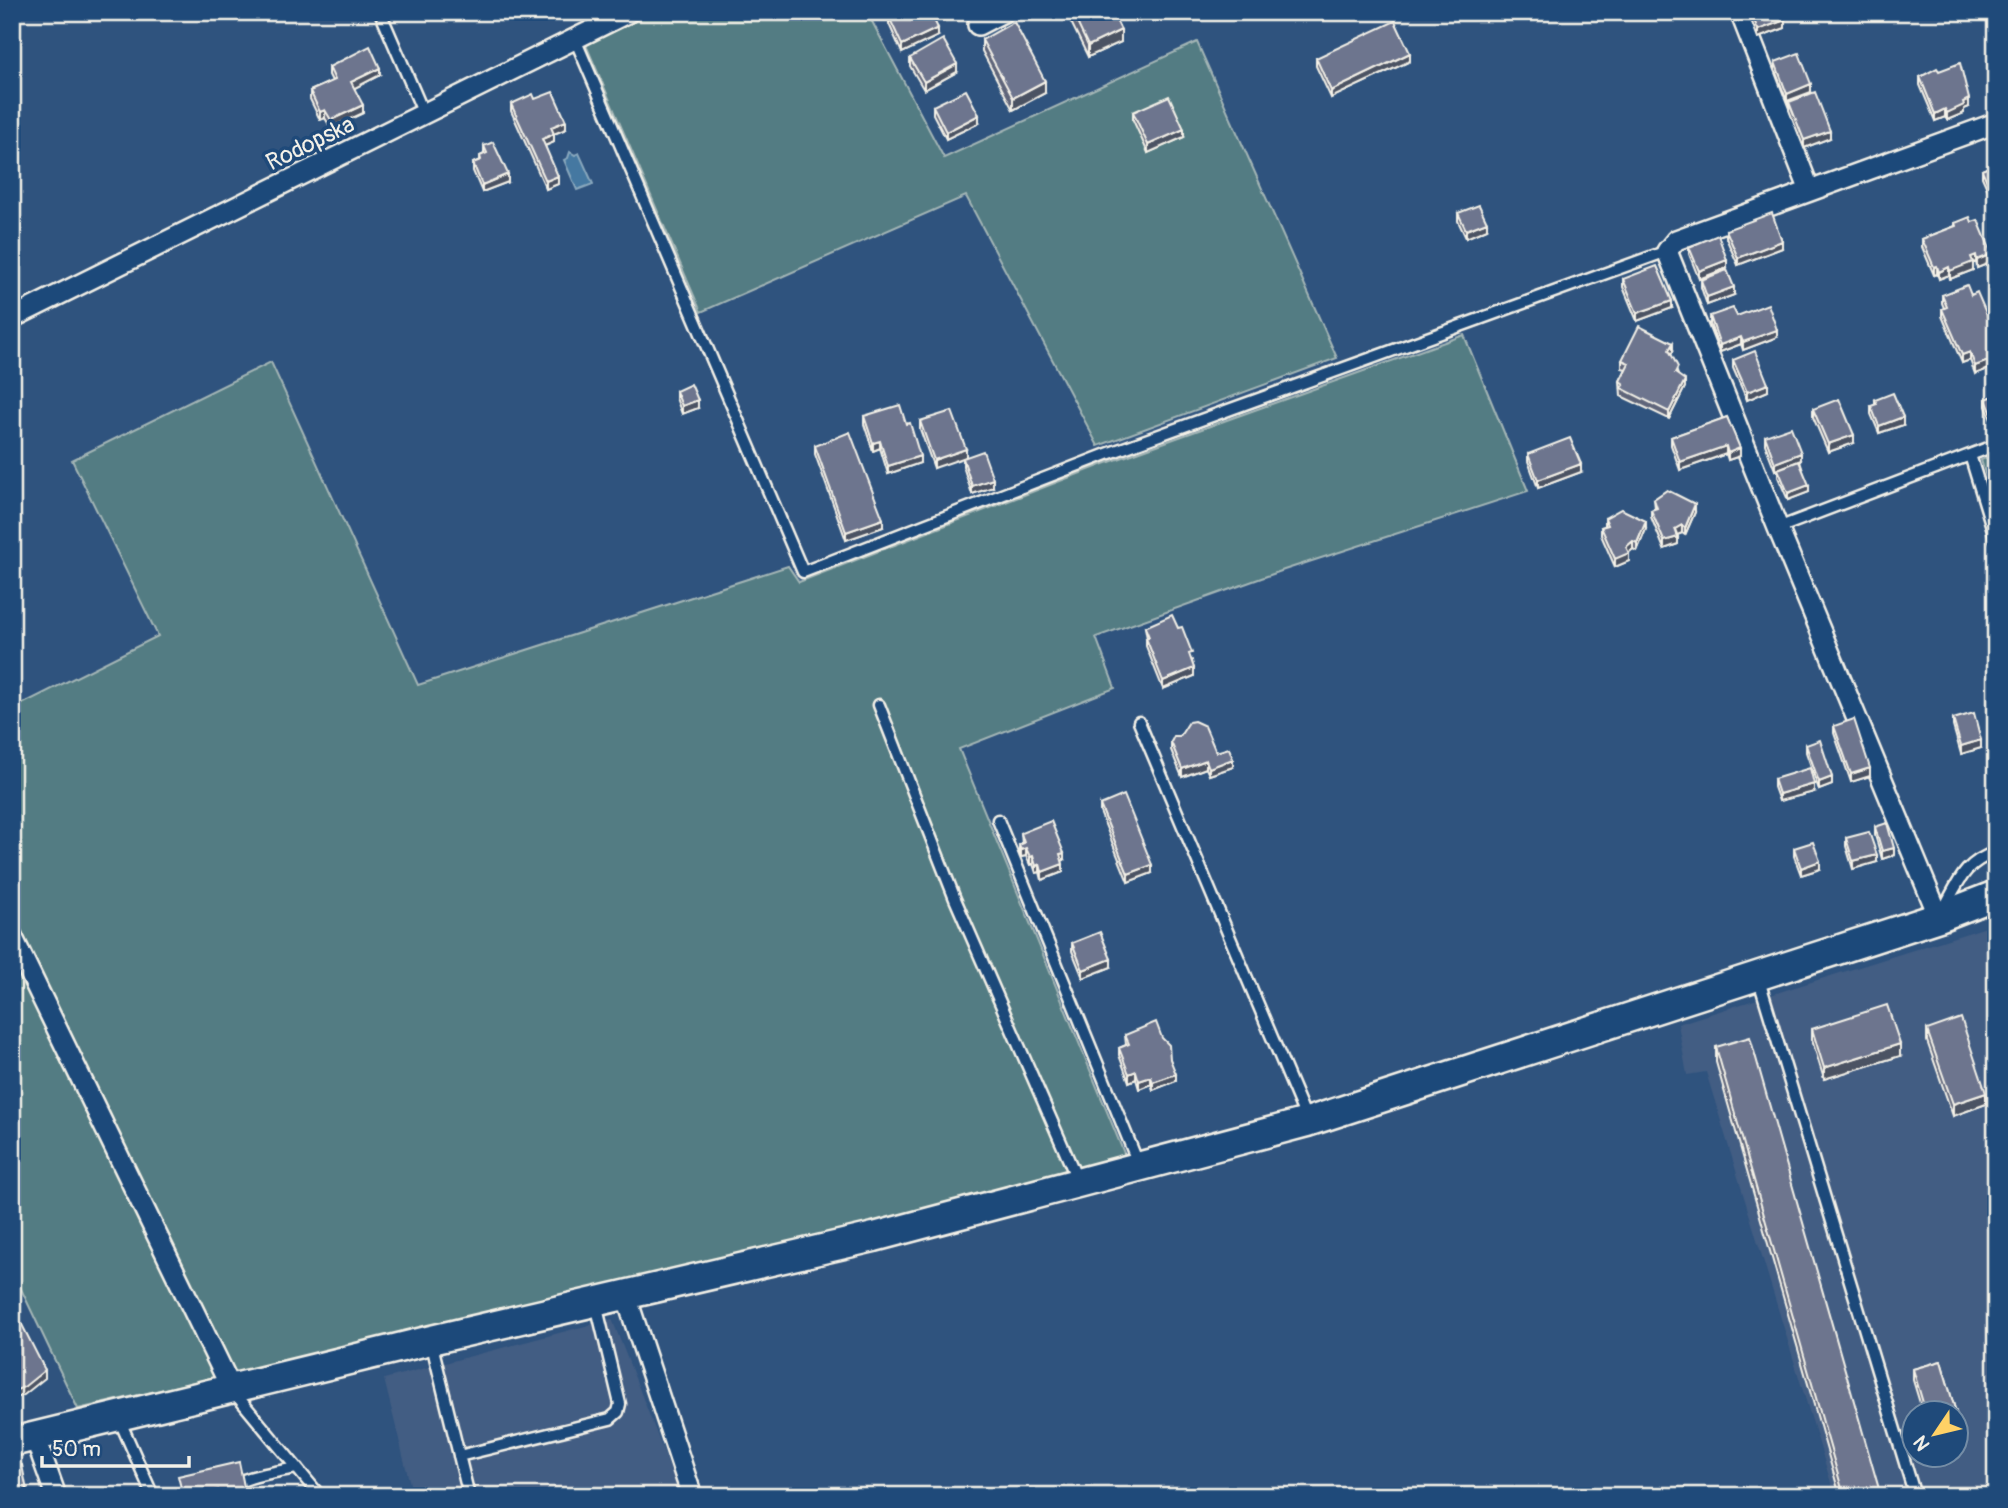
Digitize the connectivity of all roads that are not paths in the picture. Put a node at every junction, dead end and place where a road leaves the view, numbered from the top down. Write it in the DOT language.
graph roads {
  1 [pos="380,12"];
  2 [pos="629,12"];
  3 [pos="1003,12"];
  4 [pos="1740,12"];
  5 [pos="978,25"];
  6 [pos="575,39"];
  7 [pos="424,114"];
  8 [pos="1996,123"];
  9 [pos="1810,191"];
  10 [pos="1667,251"];
  11 [pos="12,318"];
  12 [pos="1996,445"];
  13 [pos="1970,455"];
  14 [pos="1777,528"];
  15 [pos="1996,540"];
  16 [pos="879,705"];
  17 [pos="1139,722"];
  18 [pos="998,820"];
  19 [pos="1996,852"];
  20 [pos="1993,899"];
  21 [pos="1939,917"];
  22 [pos="12,936"];
  23 [pos="1758,976"];
  24 [pos="1307,1122"];
  25 [pos="1139,1167"];
  26 [pos="1078,1183"];
  27 [pos="625,1296"];
  28 [pos="596,1303"];
  29 [pos="431,1340"];
  30 [pos="232,1390"];
  31 [pos="118,1417"];
  32 [pos="23,1439"];
  33 [pos="459,1456"];
  34 [pos="297,1468"];
  35 [pos="56,1496"];
  36 [pos="153,1496"];
  37 [pos="215,1496"];
  38 [pos="320,1496"];
  39 [pos="469,1496"];
  40 [pos="692,1496"];
  41 [pos="1915,1496"];
  1 -- 7 [label="lane"];
  2 -- 6 [label="street, Rodopska"];
  3 -- 5 [label="street"];
  4 -- 9 [label="street"];
  6 -- 7 [label="street, Rodopska"];
  6 -- 10 [label="lane"];
  7 -- 11 [label="street, Rodopska"];
  8 -- 9 [label="street"];
  9 -- 10 [label="street"];
  10 -- 14 [label="street"];
  12 -- 13 [label="lane"];
  13 -- 14 [label="lane"];
  13 -- 15 [label="lane"];
  14 -- 21 [label="street"];
  16 -- 26 [label="lane"];
  17 -- 24 [label="lane"];
  18 -- 25 [label="lane"];
  19 -- 21 [label="lane"];
  20 -- 21 [label="street"];
  21 -- 23 [label="street"];
  22 -- 30 [label="street"];
  23 -- 24 [label="street"];
  23 -- 41 [label="lane"];
  24 -- 25 [label="street"];
  25 -- 26 [label="street"];
  26 -- 27 [label="street"];
  27 -- 28 [label="street"];
  27 -- 40 [label="street"];
  28 -- 29 [label="street"];
  28 -- 33 [label="lane"];
  29 -- 30 [label="street"];
  29 -- 33 [label="lane"];
  30 -- 31 [label="street"];
  30 -- 34 [label="lane"];
  31 -- 32 [label="street"];
  31 -- 36 [label="lane"];
  32 -- 35 [label="street"];
  33 -- 39 [label="lane"];
  34 -- 37 [label="lane"];
  34 -- 38 [label="lane"];
}
